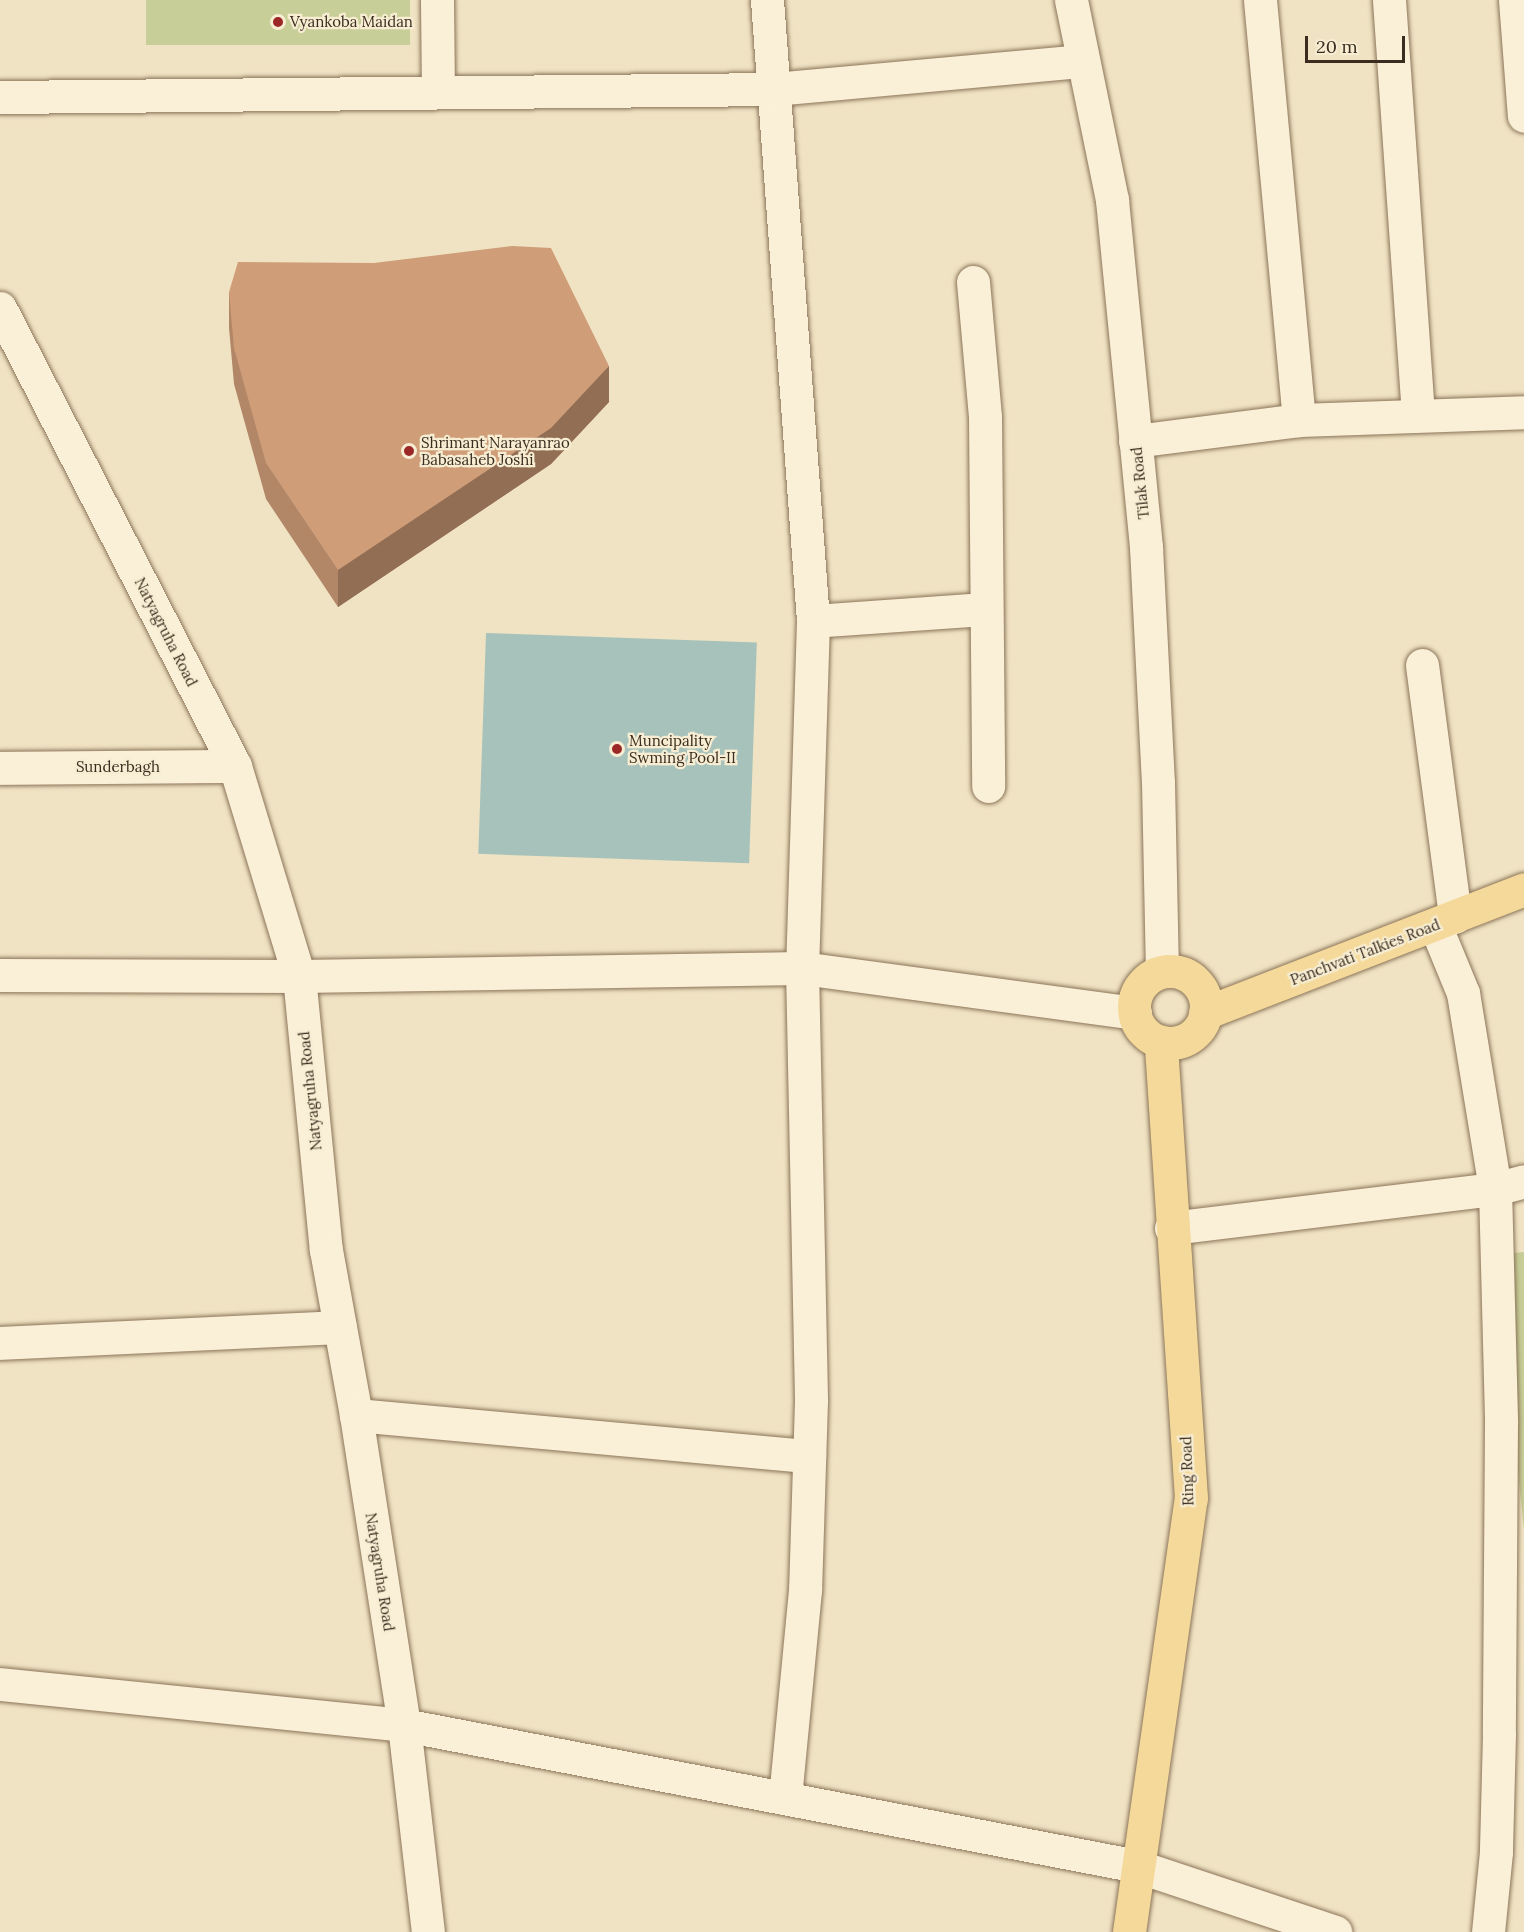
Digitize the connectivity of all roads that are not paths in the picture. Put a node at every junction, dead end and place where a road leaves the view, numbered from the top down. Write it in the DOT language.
graph roads {
  1 [pos="437,0"];
  2 [pos="767,0"];
  3 [pos="1071,0"];
  4 [pos="1260,0"];
  5 [pos="1389,0"];
  6 [pos="1515,0"];
  7 [pos="1083,61"];
  8 [pos="774,89"];
  9 [pos="438,92"];
  10 [pos="0,97"];
  11 [pos="1524,116"];
  12 [pos="973,282"];
  13 [pos="0,308"];
  14 [pos="1524,412"];
  15 [pos="1418,415"];
  16 [pos="1299,420"];
  17 [pos="1135,441"];
  18 [pos="986,609"];
  19 [pos="813,621"];
  20 [pos="1422,664"];
  21 [pos="235,766"];
  22 [pos="0,768"];
  23 [pos="988,786"];
  24 [pos="1524,889"];
  25 [pos="1445,921"];
  26 [pos="802,968"];
  27 [pos="1162,971"];
  28 [pos="0,975"];
  29 [pos="299,976"];
  30 [pos="1135,1012"];
  31 [pos="1205,1013"];
  32 [pos="1161,1042"];
  33 [pos="1510,1185"];
  34 [pos="1171,1228"];
  35 [pos="340,1327"];
  36 [pos="0,1343"];
  37 [pos="356,1415"];
  38 [pos="809,1456"];
  39 [pos="1511,1555"];
  40 [pos="0,1684"];
  41 [pos="404,1725"];
  42 [pos="785,1798"];
  43 [pos="1137,1866"];
  44 [pos="428,1932"];
  45 [pos="1129,1932"];
  46 [pos="1335,1932"];
  47 [pos="1488,1932"];
  1 -- 9 [label="street"];
  2 -- 8 [label="street"];
  3 -- 7 [label="street, Tilak Road"];
  4 -- 16 [label="street"];
  5 -- 15 [label="street"];
  6 -- 11 [label="street"];
  7 -- 8 [label="street"];
  7 -- 17 [label="street, Tilak Road"];
  8 -- 9 [label="street"];
  8 -- 19 [label="street"];
  9 -- 10 [label="street"];
  12 -- 18 [label="street"];
  13 -- 21 [label="street, Natyagruha Road"];
  14 -- 15 [label="street"];
  15 -- 16 [label="street"];
  16 -- 17 [label="street"];
  17 -- 27 [label="street, Tilak Road"];
  18 -- 19 [label="street"];
  18 -- 23 [label="street"];
  19 -- 26 [label="street"];
  20 -- 25 [label="street"];
  21 -- 22 [label="street, Sunderbagh"];
  21 -- 29 [label="street, Natyagruha Road"];
  24 -- 25 [label="main road, Panchvati Talkies Road"];
  25 -- 31 [label="main road, Panchvati Talkies Road"];
  25 -- 33 [label="street"];
  26 -- 29 [label="street"];
  26 -- 30 [label="street"];
  26 -- 38 [label="street"];
  27 -- 30 [label="main road"];
  27 -- 31 [label="main road"];
  28 -- 29 [label="street"];
  29 -- 35 [label="street, Natyagruha Road"];
  30 -- 32 [label="main road"];
  31 -- 32 [label="main road"];
  32 -- 34 [label="main road, Ring Road"];
  33 -- 34 [label="street"];
  33 -- 39 [label="street"];
  34 -- 43 [label="main road, Ring Road"];
  35 -- 36 [label="street"];
  35 -- 37 [label="street, Natyagruha Road"];
  37 -- 38 [label="street"];
  37 -- 41 [label="street, Natyagruha Road"];
  38 -- 42 [label="street"];
  39 -- 47 [label="street"];
  40 -- 41 [label="street"];
  41 -- 42 [label="street"];
  41 -- 44 [label="street, Natyagruha Road"];
  42 -- 43 [label="street"];
  43 -- 45 [label="main road, Ring Road"];
  43 -- 46 [label="street"];
}
